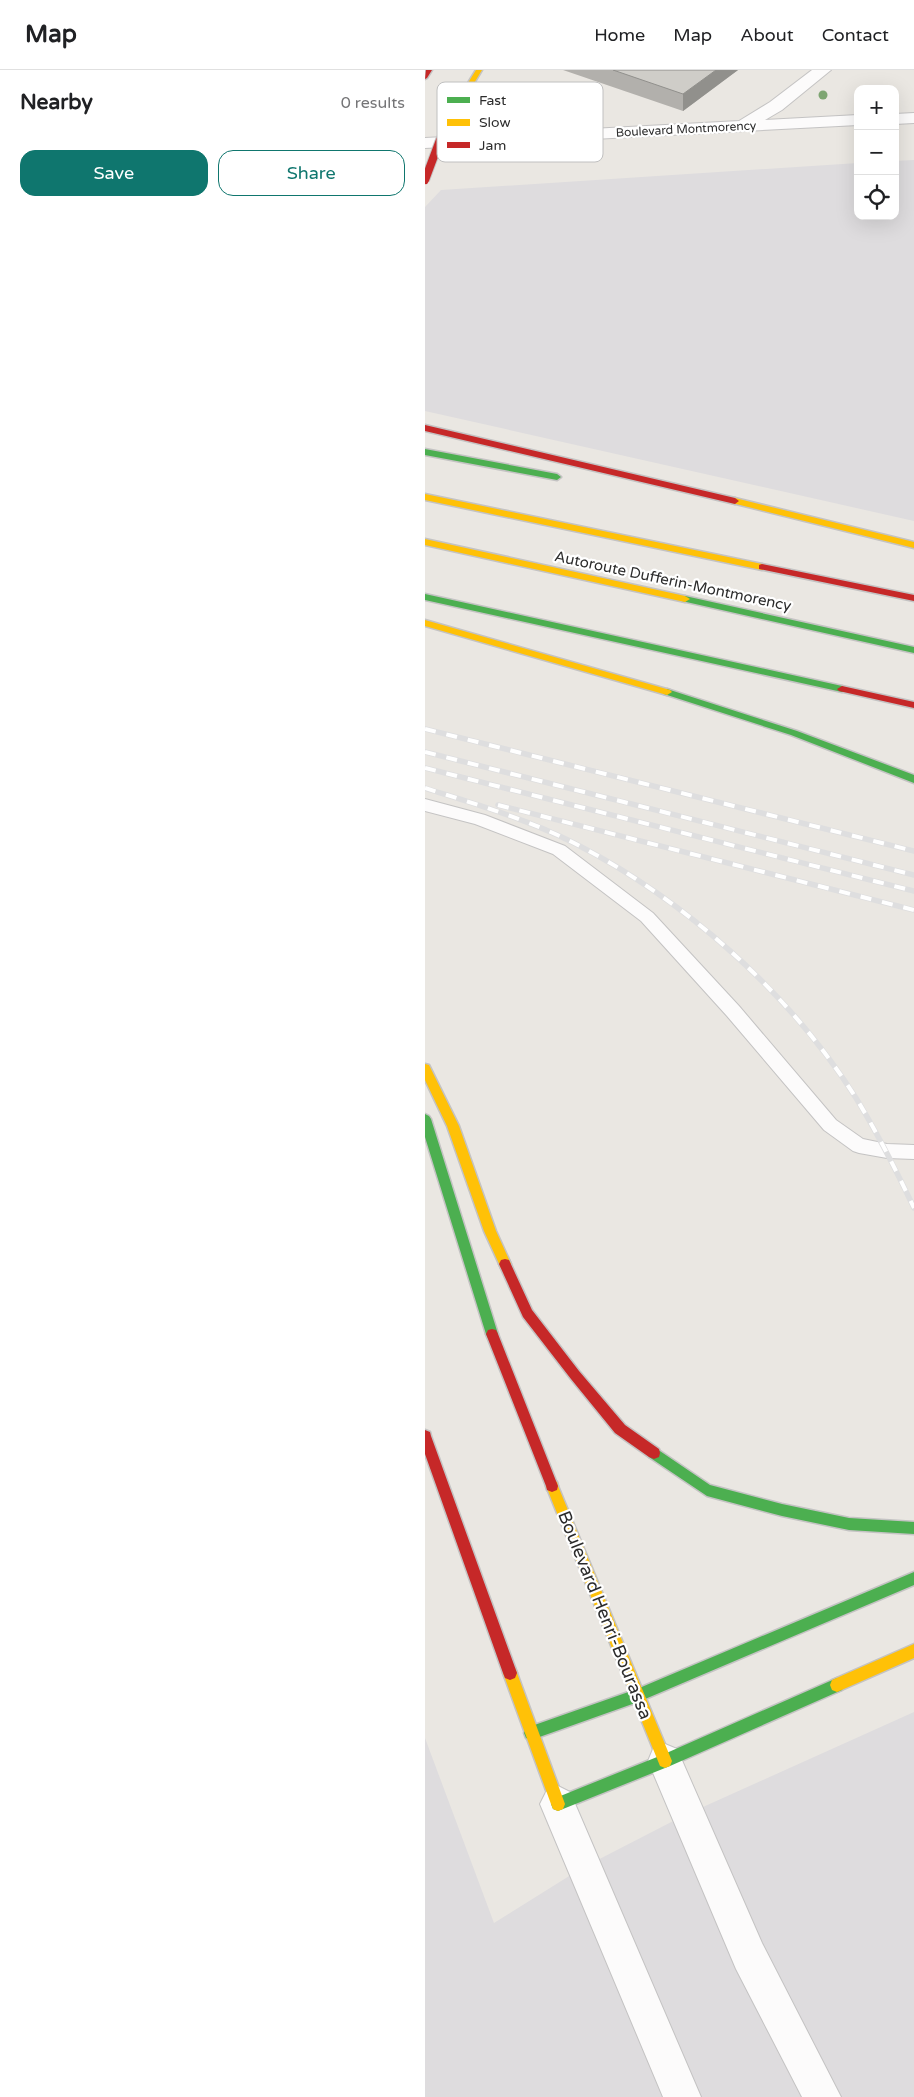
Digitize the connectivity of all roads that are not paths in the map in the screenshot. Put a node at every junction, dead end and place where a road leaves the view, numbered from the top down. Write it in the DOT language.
graph roads {
  1 [pos="429,70"];
  2 [pos="479,70"];
  3 [pos="823,70"];
  4 [pos="425,78"];
  5 [pos="472,82"];
  6 [pos="914,118"];
  7 [pos="899,119"];
  8 [pos="854,120"];
  9 [pos="744,125"];
  10 [pos="603,133"];
  11 [pos="437,148"];
  12 [pos="425,180"];
  13 [pos="425,428"];
  14 [pos="425,452"];
  15 [pos="572,480"];
  16 [pos="425,497"];
  17 [pos="718,509"];
  18 [pos="425,542"];
  19 [pos="914,546"];
  20 [pos="425,597"];
  21 [pos="914,598"];
  22 [pos="425,623"];
  23 [pos="914,650"];
  24 [pos="914,705"];
  25 [pos="914,779"];
  26 [pos="425,805"];
  27 [pos="425,1068"];
  28 [pos="425,1119"];
  29 [pos="914,1152"];
  30 [pos="425,1436"];
  31 [pos="914,1528"];
  32 [pos="914,1578"];
  33 [pos="914,1650"];
  34 [pos="637,1695"];
  35 [pos="531,1733"];
  36 [pos="665,1761"];
  37 [pos="558,1804"];
  38 [pos="816,2086"];
  39 [pos="682,2097"];
  1 -- 4 [label="main road"];
  2 -- 5 [label="main road, bridge"];
  3 -- 9 [label="street"];
  6 -- 7 [label="street"];
  8 -- 9 [label="street, Boulevard Montmorency"];
  9 -- 10 [label="street, Boulevard Montmorency"];
  11 -- 12 [label="main road, bridge"];
  13 -- 19 [label="main road"];
  14 -- 15 [label="main road"];
  16 -- 21 [label="main road"];
  17 -- 19 [label="main road"];
  18 -- 23 [label="main road, Autoroute Dufferin-Montmorency"];
  20 -- 24 [label="main road"];
  22 -- 25 [label="main road"];
  26 -- 29 [label="lane"];
  27 -- 31 [label="main road"];
  28 -- 34 [label="main road, Boulevard Henri-Bourassa"];
  30 -- 35 [label="main road"];
  32 -- 34 [label="main road"];
  33 -- 36 [label="main road"];
  34 -- 35 [label="main road"];
  34 -- 36 [label="main road, Boulevard Henri-Bourassa"];
  35 -- 37 [label="main road"];
  36 -- 37 [label="main road"];
  36 -- 38 [label="street, Boulevard Henri-Bourassa"];
  37 -- 39 [label="street"];
}
